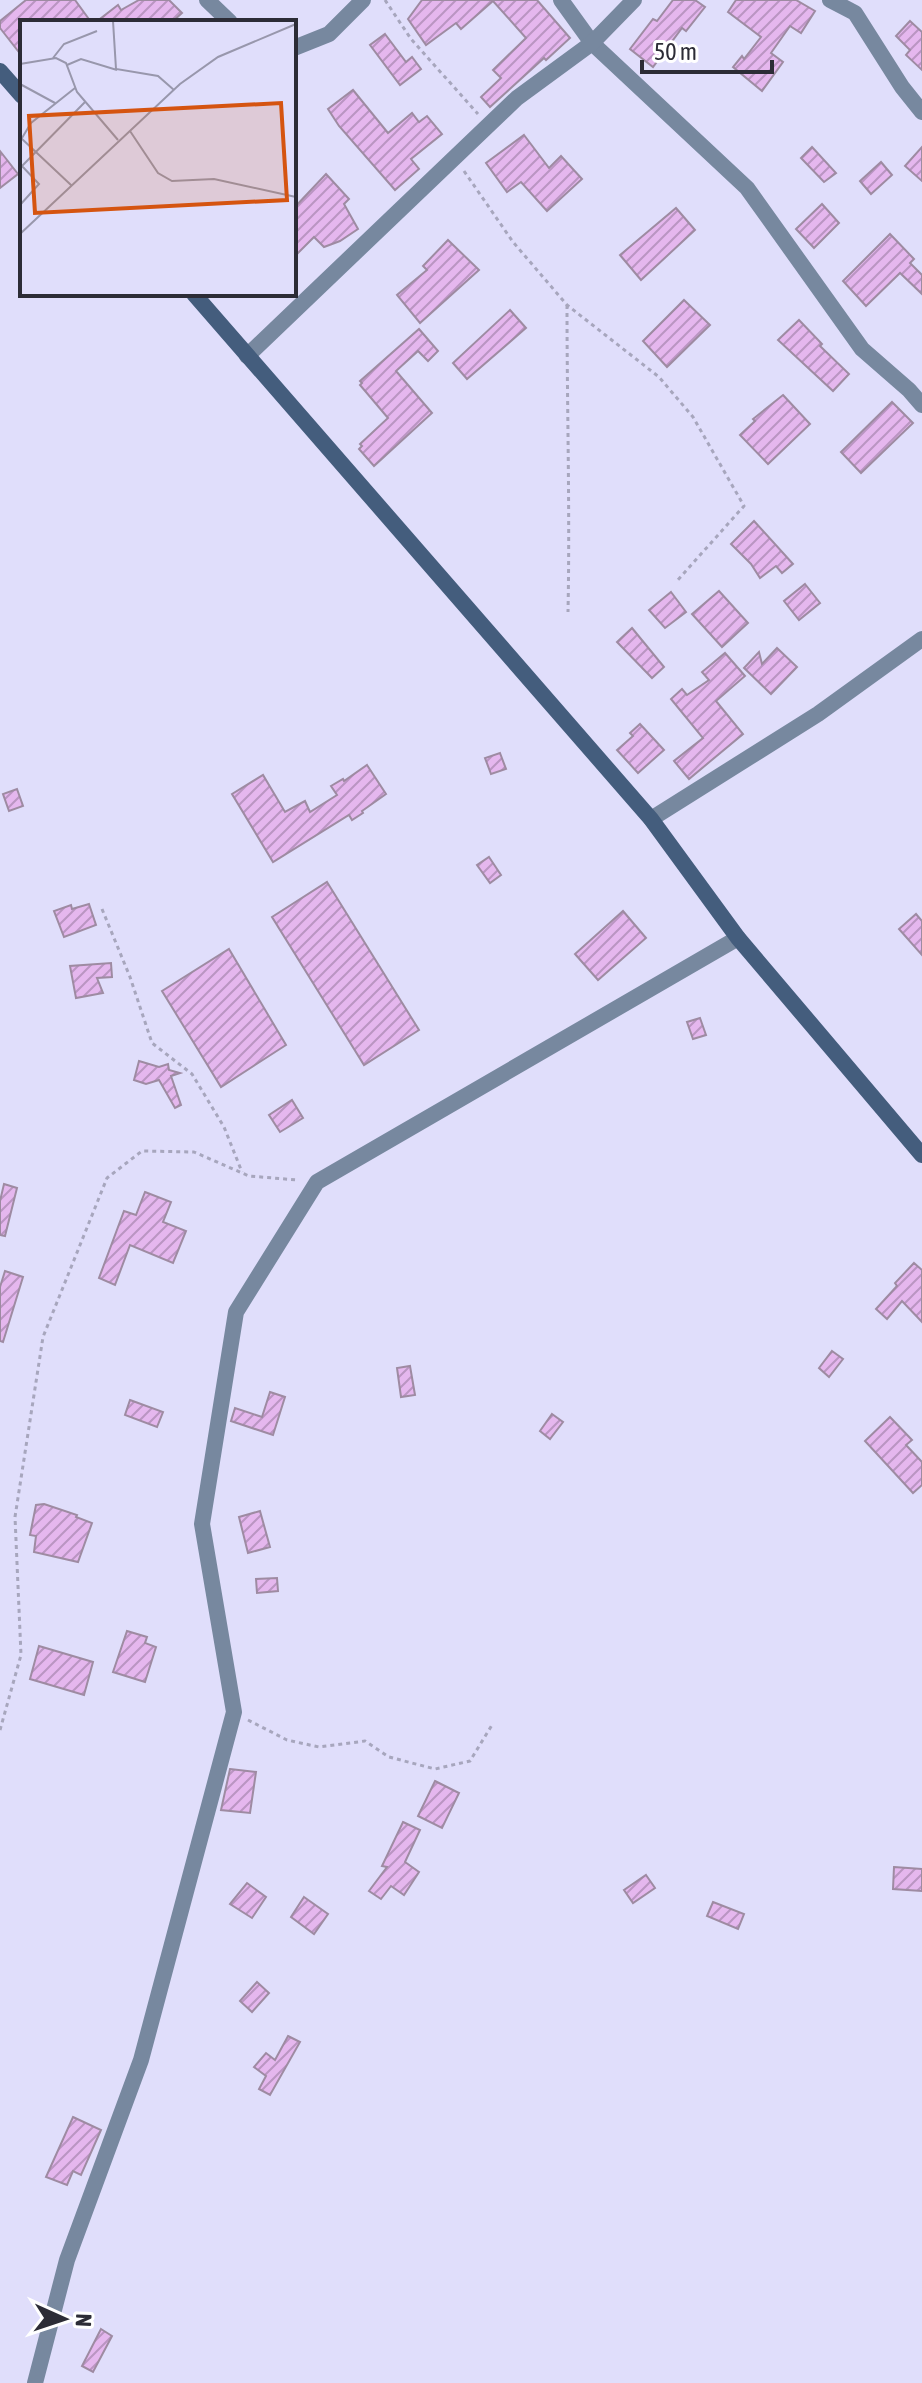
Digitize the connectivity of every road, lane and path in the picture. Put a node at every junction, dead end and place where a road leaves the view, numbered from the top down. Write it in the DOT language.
graph roads {
  1 [pos="207,0"];
  2 [pos="363,0"];
  3 [pos="385,0"];
  4 [pos="561,0"];
  5 [pos="634,0"];
  6 [pos="830,0"];
  7 [pos="228,20"];
  8 [pos="592,43"];
  9 [pos="296,47"];
  10 [pos="0,71"];
  11 [pos="20,94"];
  12 [pos="922,112"];
  13 [pos="488,126"];
  14 [pos="455,158"];
  15 [pos="196,296"];
  16 [pos="567,305"];
  17 [pos="247,356"];
  18 [pos="922,405"];
  19 [pos="676,582"];
  20 [pos="568,612"];
  21 [pos="922,639"];
  22 [pos="651,819"];
  23 [pos="102,909"];
  24 [pos="738,938"];
  25 [pos="922,1155"];
  26 [pos="242,1172"];
  27 [pos="317,1182"];
  28 [pos="234,1712"];
  29 [pos="492,1725"];
  30 [pos="0,1730"];
  31 [pos="35,2383"];
  1 -- 7 [label="street"];
  2 -- 9 [label="street"];
  3 -- 13 [label="path"];
  4 -- 8 [label="street"];
  5 -- 8 [label="street"];
  6 -- 12 [label="street"];
  8 -- 13 [label="street"];
  8 -- 18 [label="street"];
  10 -- 11 [label="main road"];
  13 -- 14 [label="street"];
  14 -- 16 [label="path"];
  14 -- 17 [label="street"];
  15 -- 17 [label="main road"];
  16 -- 19 [label="path"];
  16 -- 20 [label="path"];
  17 -- 22 [label="main road"];
  21 -- 22 [label="street"];
  22 -- 24 [label="main road"];
  23 -- 26 [label="path"];
  24 -- 25 [label="main road"];
  24 -- 27 [label="street"];
  26 -- 27 [label="path"];
  26 -- 30 [label="path"];
  27 -- 28 [label="street"];
  28 -- 29 [label="path"];
  28 -- 31 [label="street"];
}
